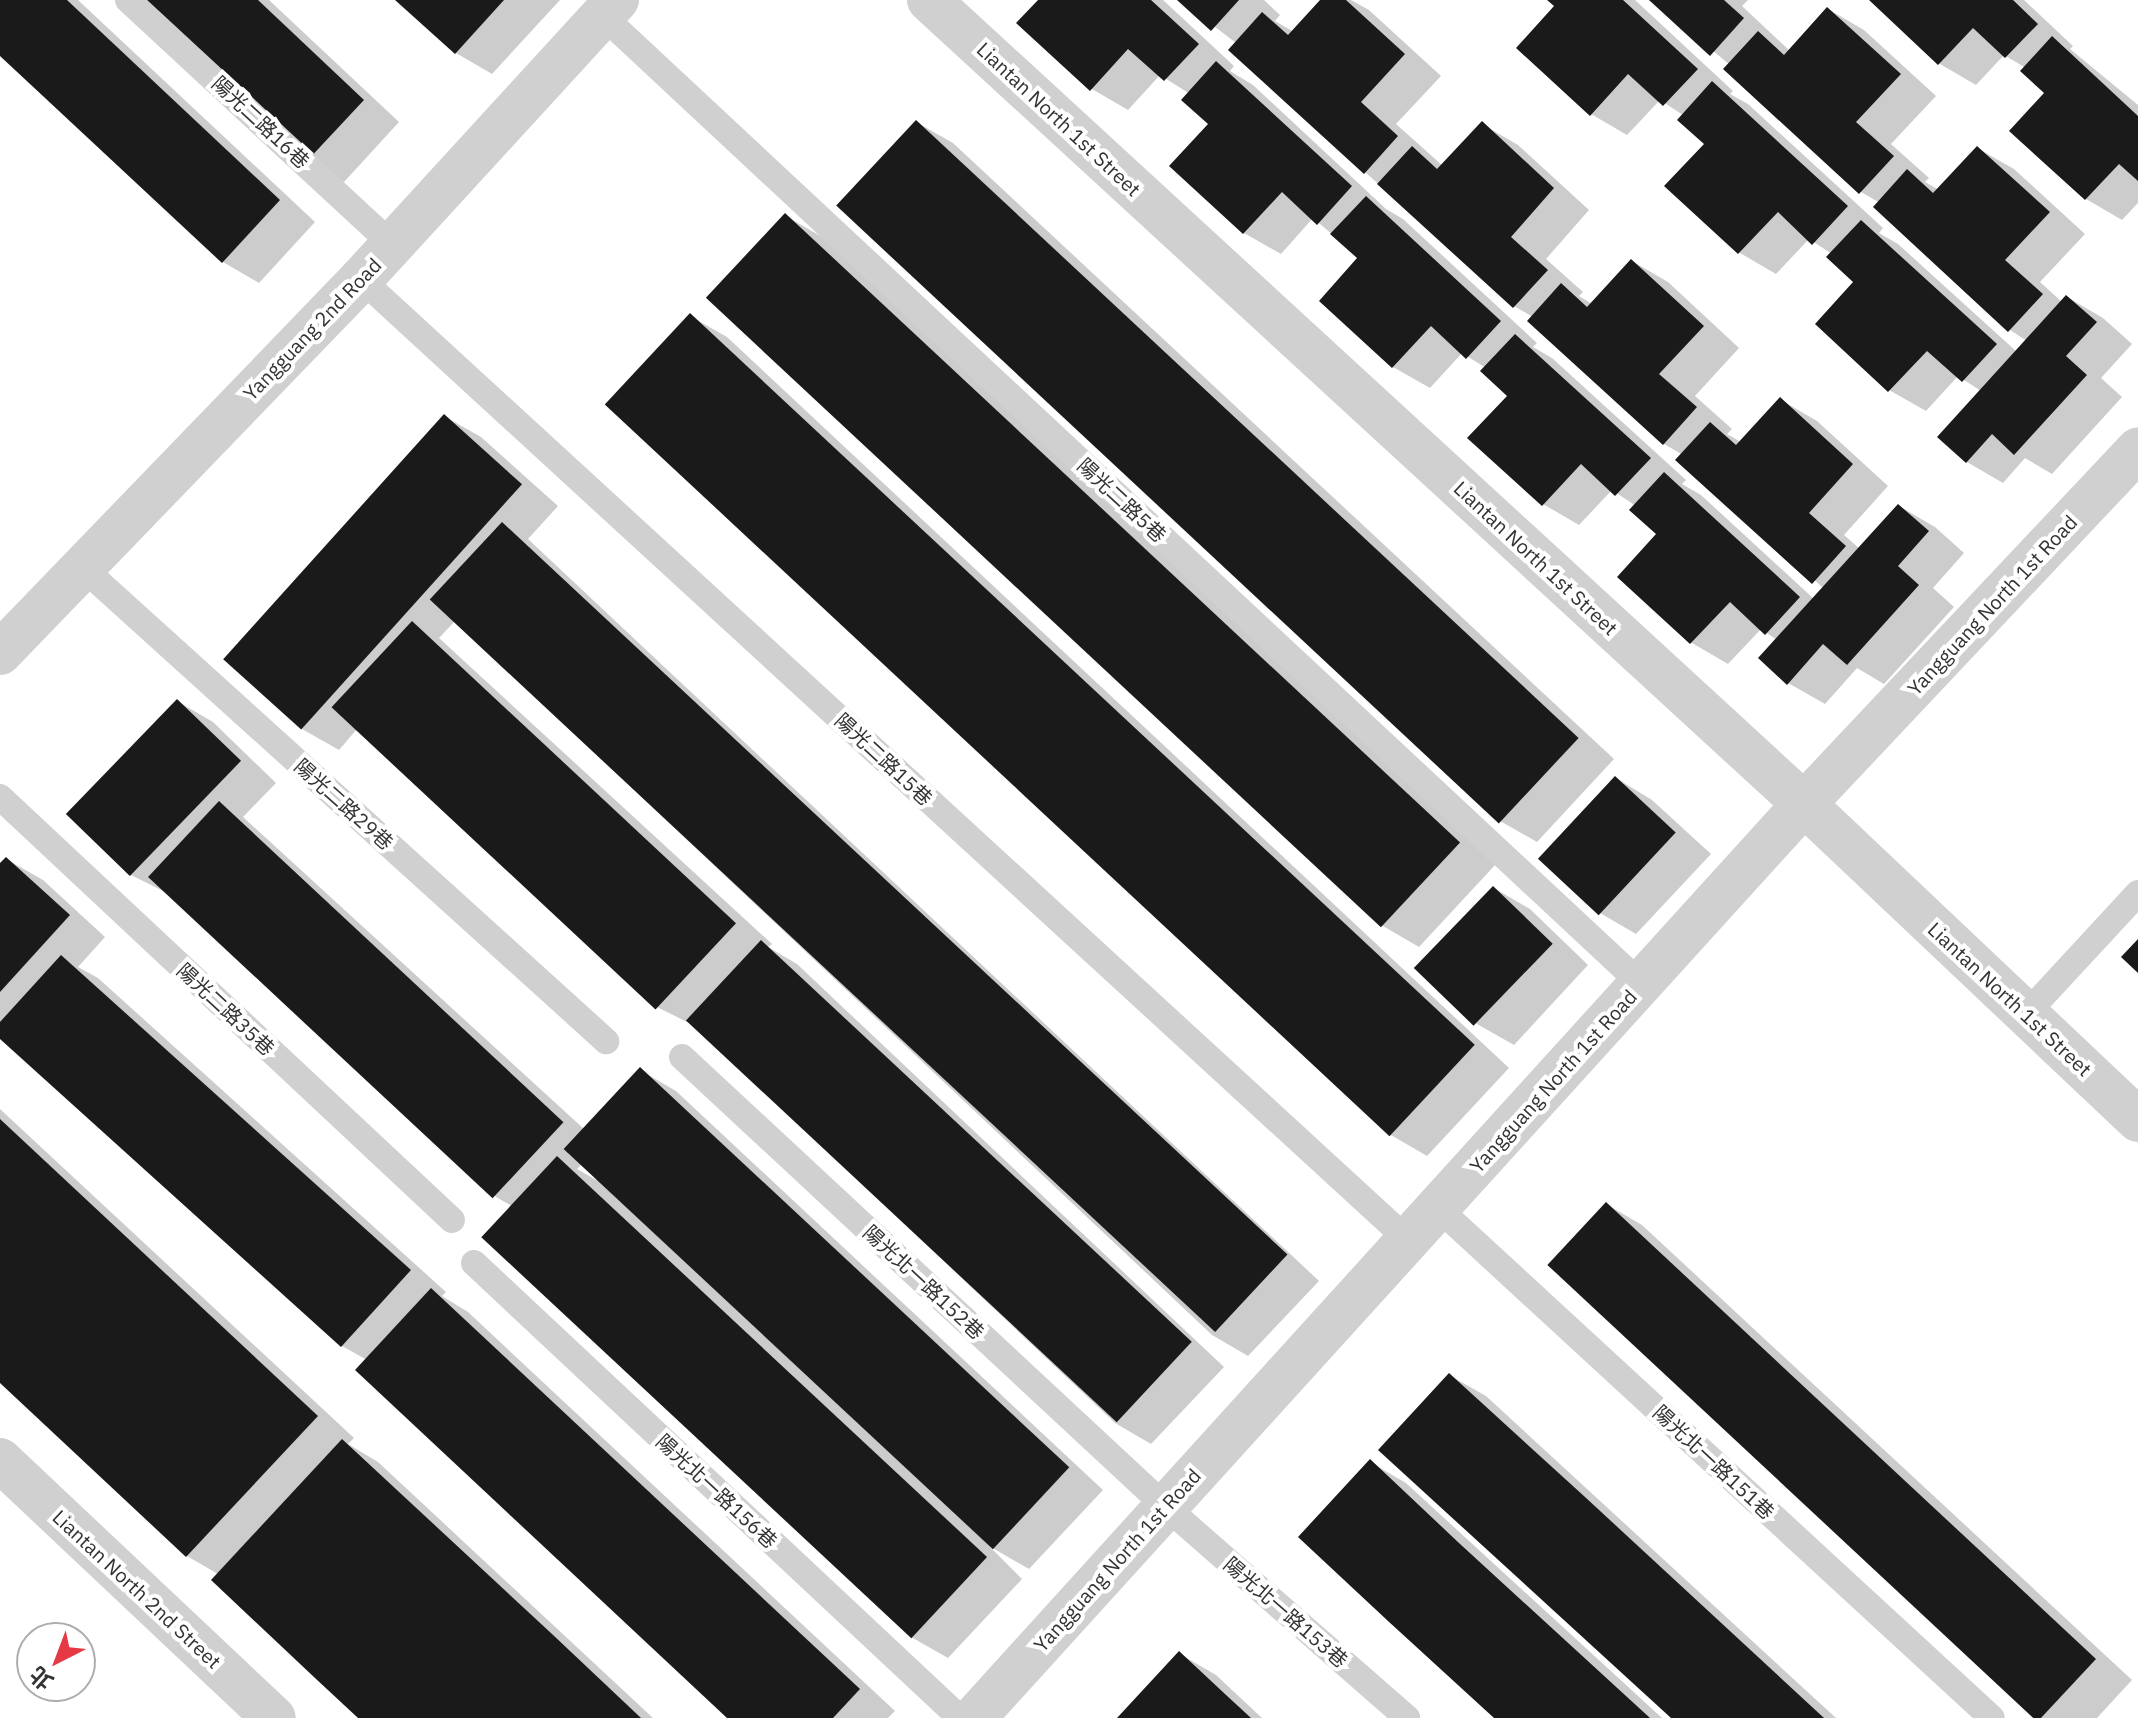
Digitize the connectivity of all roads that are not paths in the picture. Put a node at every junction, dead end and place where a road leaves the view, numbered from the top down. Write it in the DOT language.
graph roads {
  1 [pos="128,0"];
  2 [pos="929,0"];
  3 [pos="610,8"];
  4 [pos="393,245"];
  5 [pos="361,279"];
  6 [pos="2138,450"];
  7 [pos="82,567"];
  8 [pos="0,653"];
  9 [pos="0,797"];
  10 [pos="1804,804"];
  11 [pos="2138,893"];
  12 [pos="1641,984"];
  13 [pos="2026,1014"];
  14 [pos="606,1041"];
  15 [pos="682,1057"];
  16 [pos="2138,1120"];
  17 [pos="1437,1207"];
  18 [pos="452,1220"];
  19 [pos="1407,1239"];
  20 [pos="474,1263"];
  21 [pos="0,1460"];
  22 [pos="1165,1506"];
  23 [pos="274,1718"];
  24 [pos="960,1718"];
  25 [pos="974,1718"];
  26 [pos="1407,1718"];
  27 [pos="1992,1718"];
  1 -- 4 [label="lane, 陽光二路16巷"];
  2 -- 10 [label="street, Liantan North 1st Street"];
  3 -- 4 [label="street, Yangguang 2nd Road"];
  3 -- 12 [label="lane, 陽光二路5巷"];
  4 -- 5 [label="street, Yangguang 2nd Road"];
  5 -- 7 [label="street, Yangguang 2nd Road"];
  5 -- 19 [label="lane, 陽光二路15巷"];
  6 -- 10 [label="street, Yangguang North 1st Road"];
  7 -- 8 [label="street, Yangguang 2nd Road"];
  7 -- 14 [label="lane, 陽光二路29巷"];
  9 -- 18 [label="lane, 陽光二路35巷"];
  10 -- 12 [label="street, Yangguang North 1st Road"];
  10 -- 13 [label="street, Liantan North 1st Street"];
  11 -- 13 [label="lane"];
  12 -- 17 [label="street, Yangguang North 1st Road"];
  13 -- 16 [label="street, Liantan North 1st Street"];
  15 -- 22 [label="lane, 陽光北一路152巷"];
  17 -- 19 [label="street, Yangguang North 1st Road"];
  17 -- 27 [label="lane, 陽光北一路151巷"];
  19 -- 22 [label="street, Yangguang North 1st Road"];
  20 -- 24 [label="lane, 陽光北一路156巷"];
  21 -- 23 [label="street, Liantan North 2nd Street"];
  22 -- 25 [label="street, Yangguang North 1st Road"];
  22 -- 26 [label="lane, 陽光北一路153巷"];
}
